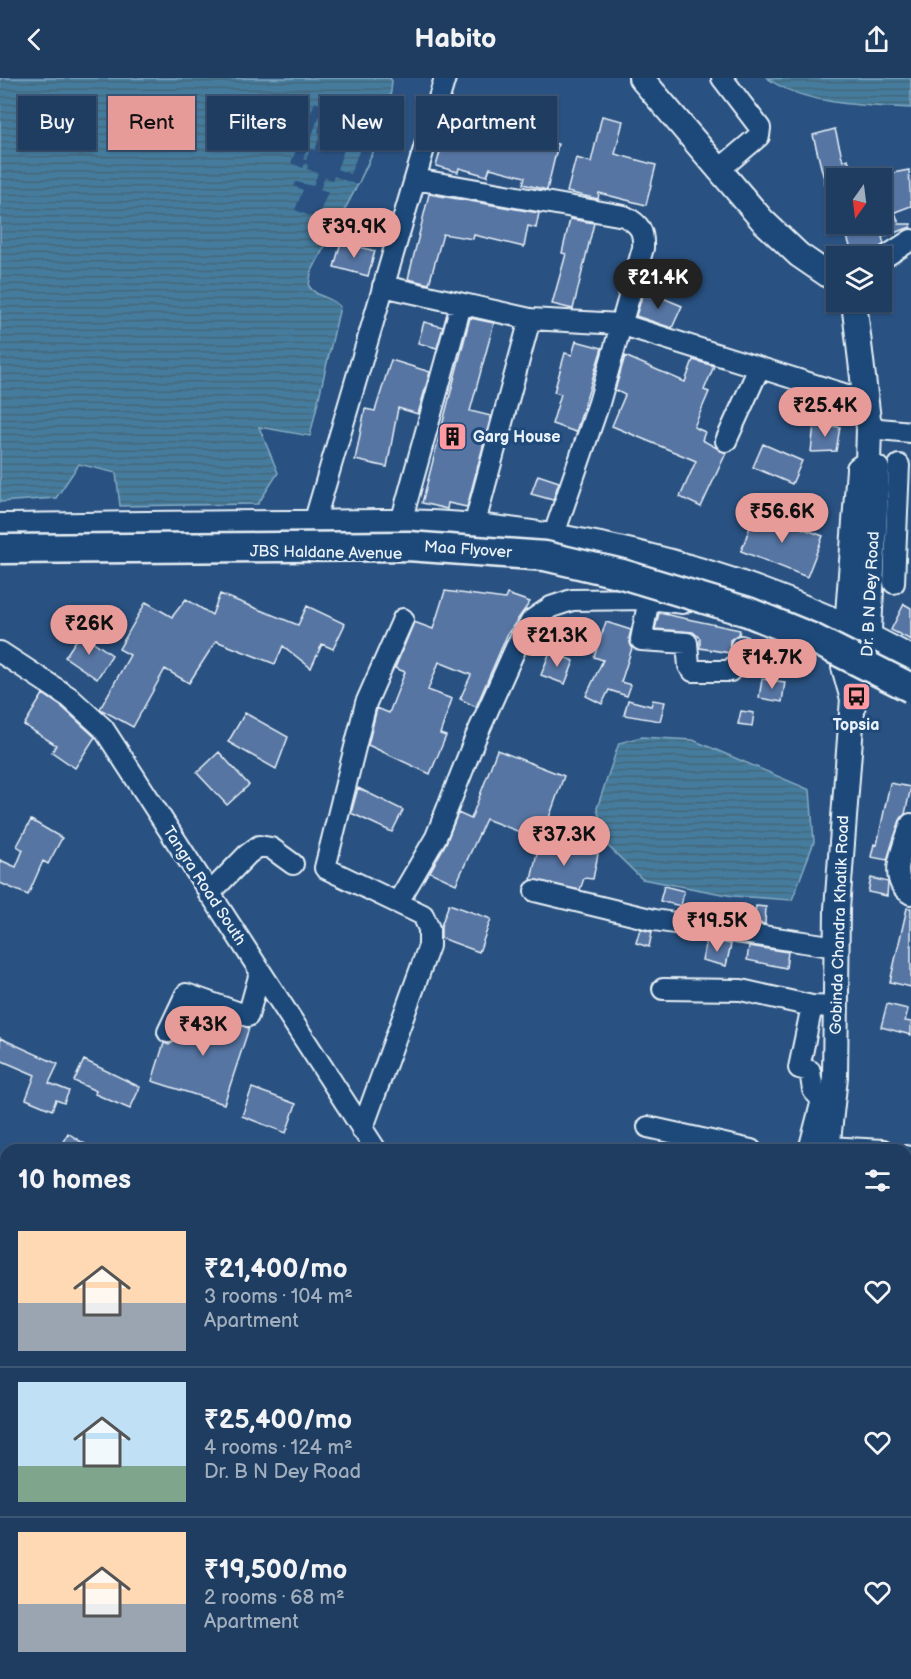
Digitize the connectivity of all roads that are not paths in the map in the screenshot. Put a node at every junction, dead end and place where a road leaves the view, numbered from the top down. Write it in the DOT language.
graph roads {
  1 [pos="445,78"];
  2 [pos="641,78"];
  3 [pos="722,78"];
  4 [pos="720,169"];
  5 [pos="415,178"];
  6 [pos="911,240"];
  7 [pos="892,252"];
  8 [pos="826,273"];
  9 [pos="383,286"];
  10 [pos="461,305"];
  11 [pos="855,312"];
  12 [pos="530,320"];
  13 [pos="620,324"];
  14 [pos="759,368"];
  15 [pos="866,401"];
  16 [pos="869,429"];
  17 [pos="911,432"];
  18 [pos="726,441"];
  19 [pos="889,465"];
  20 [pos="401,522"];
  21 [pos="314,523"];
  22 [pos="0,526"];
  23 [pos="474,526"];
  24 [pos="0,531"];
  25 [pos="553,537"];
  26 [pos="0,549"];
  27 [pos="0,553"];
  28 [pos="882,581"];
  29 [pos="649,599"];
  30 [pos="686,603"];
  31 [pos="403,620"];
  32 [pos="846,625"];
  33 [pos="869,636"];
  34 [pos="741,646"];
  35 [pos="0,652"];
  36 [pos="911,658"];
  37 [pos="844,667"];
  38 [pos="911,670"];
  39 [pos="866,679"];
  40 [pos="911,688"];
  41 [pos="853,699"];
  42 [pos="911,704"];
  43 [pos="911,824"];
  44 [pos="293,864"];
  45 [pos="535,891"];
  46 [pos="209,894"];
  47 [pos="911,894"];
  48 [pos="398,902"];
  49 [pos="837,947"];
  50 [pos="260,973"];
  51 [pos="663,989"];
  52 [pos="812,1006"];
  53 [pos="836,1007"];
  54 [pos="168,1032"];
  55 [pos="648,1127"];
  56 [pos="362,1131"];
  57 [pos="372,1144"];
  58 [pos="724,1144"];
  59 [pos="821,1144"];
  60 [pos="822,1144"];
  1 -- 5 [label="street"];
  2 -- 4 [label="main road"];
  3 -- 4 [label="street"];
  4 -- 8 [label="main road"];
  5 -- 9 [label="street"];
  5 -- 13 [label="street"];
  6 -- 7 [label="street"];
  9 -- 10 [label="street"];
  9 -- 21 [label="street"];
  10 -- 12 [label="street"];
  10 -- 20 [label="street"];
  11 -- 15 [label="main road, Dr. B N Dey Road"];
  12 -- 13 [label="street"];
  12 -- 23 [label="street"];
  13 -- 14 [label="street"];
  13 -- 25 [label="street"];
  14 -- 15 [label="street"];
  14 -- 18 [label="street"];
  15 -- 16 [label="main road, Dr. B N Dey Road"];
  16 -- 17 [label="street"];
  16 -- 19 [label="main road, Dr. B N Dey Road"];
  19 -- 28 [label="street"];
  19 -- 28 [label="main road, Dr. B N Dey Road"];
  20 -- 21 [label="main road, JBS Haldane Avenue"];
  20 -- 23 [label="main road, JBS Haldane Avenue"];
  21 -- 22 [label="main road, JBS Haldane Avenue"];
  23 -- 25 [label="main road, JBS Haldane Avenue"];
  24 -- 38 [label="highway, Maa Flyover"];
  25 -- 32 [label="main road, JBS Haldane Avenue"];
  26 -- 40 [label="highway, Maa Flyover, bridge"];
  27 -- 30 [label="main road, JBS Haldane Avenue"];
  28 -- 32 [label="main road, Dr. B N Dey Road"];
  28 -- 33 [label="main road, Dr. B N Dey Road"];
  29 -- 30 [label="street"];
  29 -- 34 [label="street"];
  29 -- 48 [label="street"];
  30 -- 37 [label="main road, JBS Haldane Avenue"];
  31 -- 48 [label="street"];
  32 -- 33 [label="main road, JBS Haldane Avenue"];
  32 -- 37 [label="main road, Dr. B N Dey Road"];
  33 -- 36 [label="main road, JBS Haldane Avenue"];
  33 -- 39 [label="main road, Dr. B N Dey Road"];
  35 -- 46 [label="street, Tangra Road South"];
  37 -- 39 [label="main road, JBS Haldane Avenue"];
  37 -- 41 [label="main road, Dr. B N Dey Road"];
  39 -- 41 [label="main road, Dr. B N Dey Road"];
  39 -- 42 [label="main road, JBS Haldane Avenue"];
  41 -- 49 [label="main road, Gobinda Chandra Khatik Road"];
  43 -- 47 [label="street"];
  44 -- 46 [label="street"];
  45 -- 49 [label="street"];
  46 -- 50 [label="street, Tangra Road South"];
  48 -- 56 [label="street"];
  49 -- 53 [label="main road, Gobinda Chandra Khatik Road"];
  50 -- 54 [label="street"];
  50 -- 56 [label="street, Tangra Road South"];
  51 -- 52 [label="street"];
  52 -- 53 [label="street"];
  52 -- 59 [label="street"];
  53 -- 60 [label="main road, Gobinda Chandra Khatik Road"];
  55 -- 58 [label="street"];
  56 -- 57 [label="street, Tangra Road South"];
}
